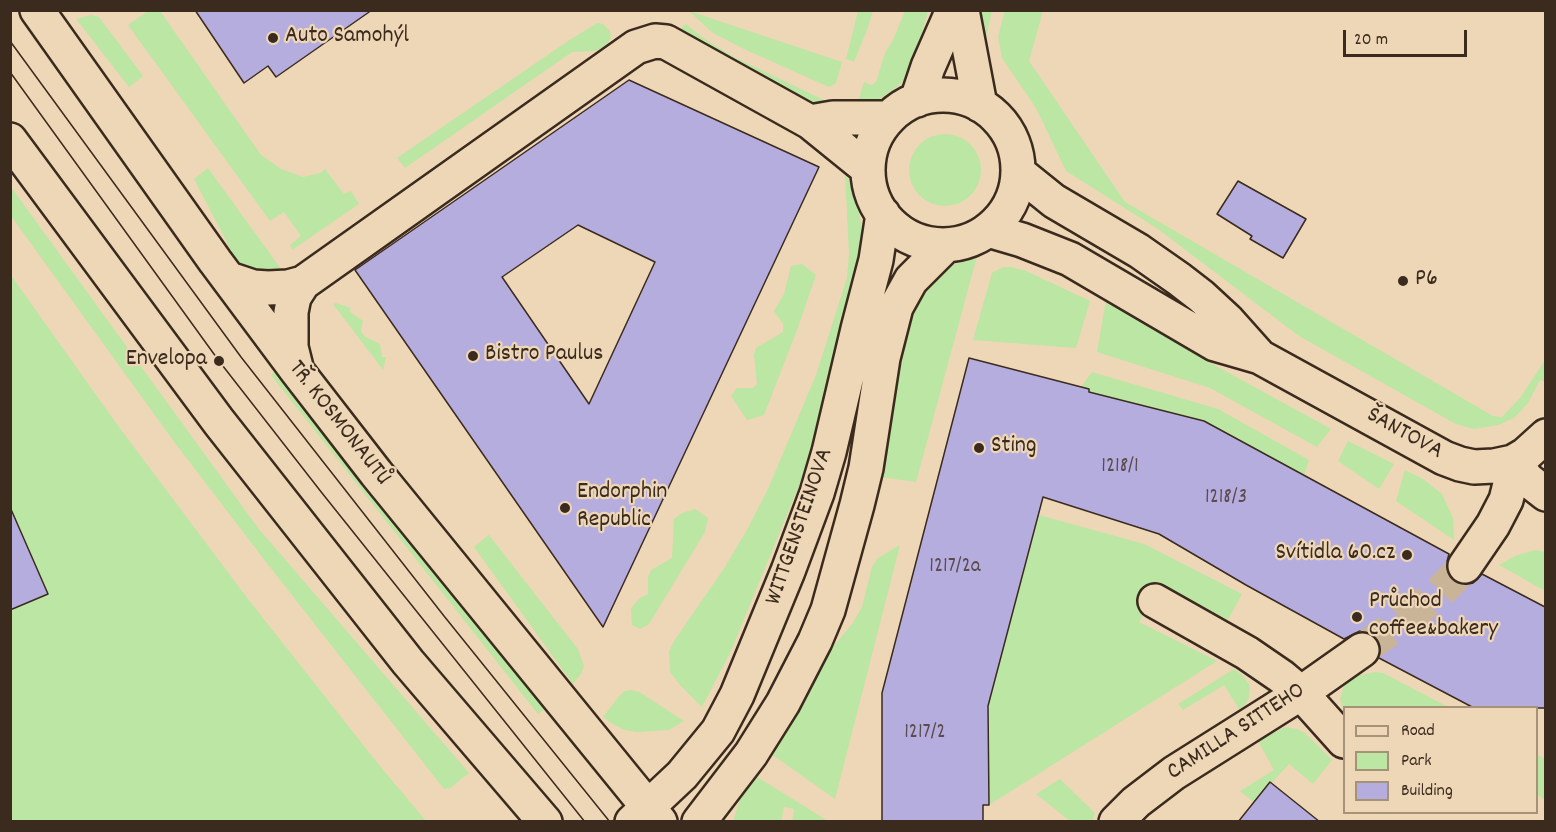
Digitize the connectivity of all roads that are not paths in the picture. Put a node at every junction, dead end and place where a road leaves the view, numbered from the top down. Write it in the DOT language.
graph roads {
  1 [pos="37,10"];
  2 [pos="953,10"];
  3 [pos="962,10"];
  4 [pos="917,100"];
  5 [pos="980,105"];
  6 [pos="889,118"];
  7 [pos="810,122"];
  8 [pos="10,140"];
  9 [pos="868,169"];
  10 [pos="1018,172"];
  11 [pos="883,214"];
  12 [pos="988,230"];
  13 [pos="946,245"];
  14 [pos="222,270"];
  15 [pos="303,283"];
  16 [pos="1260,357"];
  17 [pos="297,371"];
  18 [pos="1545,436"];
  19 [pos="1513,462"];
  20 [pos="1545,494"];
  21 [pos="1465,566"];
  22 [pos="1155,601"];
  23 [pos="1362,650"];
  24 [pos="1301,693"];
  25 [pos="1343,740"];
  26 [pos="647,817"];
  27 [pos="545,822"];
  28 [pos="699,822"];
  29 [pos="1116,822"];
  1 -- 14 [label="street, TŘ. KOSMONAUTŮ"];
  2 -- 4 [label="street"];
  3 -- 5 [label="street"];
  4 -- 5 [label="street"];
  4 -- 6 [label="street"];
  5 -- 10 [label="street"];
  6 -- 7 [label="street"];
  6 -- 9 [label="street"];
  7 -- 9 [label="street"];
  7 -- 15 [label="street"];
  8 -- 27 [label="street"];
  9 -- 11 [label="street"];
  10 -- 12 [label="street"];
  10 -- 16 [label="street, ŠANTOVA"];
  11 -- 13 [label="street"];
  11 -- 26 [label="street, WITTGENSTEINOVA"];
  12 -- 13 [label="street"];
  12 -- 16 [label="street, ŠANTOVA"];
  13 -- 28 [label="street, WITTGENSTEINOVA"];
  14 -- 15 [label="street"];
  14 -- 17 [label="street, TŘ. KOSMONAUTŮ"];
  15 -- 17 [label="street"];
  16 -- 19 [label="street, ŠANTOVA"];
  17 -- 26 [label="street, TŘ. KOSMONAUTŮ"];
  18 -- 19 [label="street"];
  19 -- 20 [label="street"];
  19 -- 21 [label="street"];
  22 -- 24 [label="street"];
  23 -- 24 [label="street, CAMILLA SITTEHO"];
  24 -- 25 [label="street"];
  24 -- 29 [label="street, CAMILLA SITTEHO"];
}
